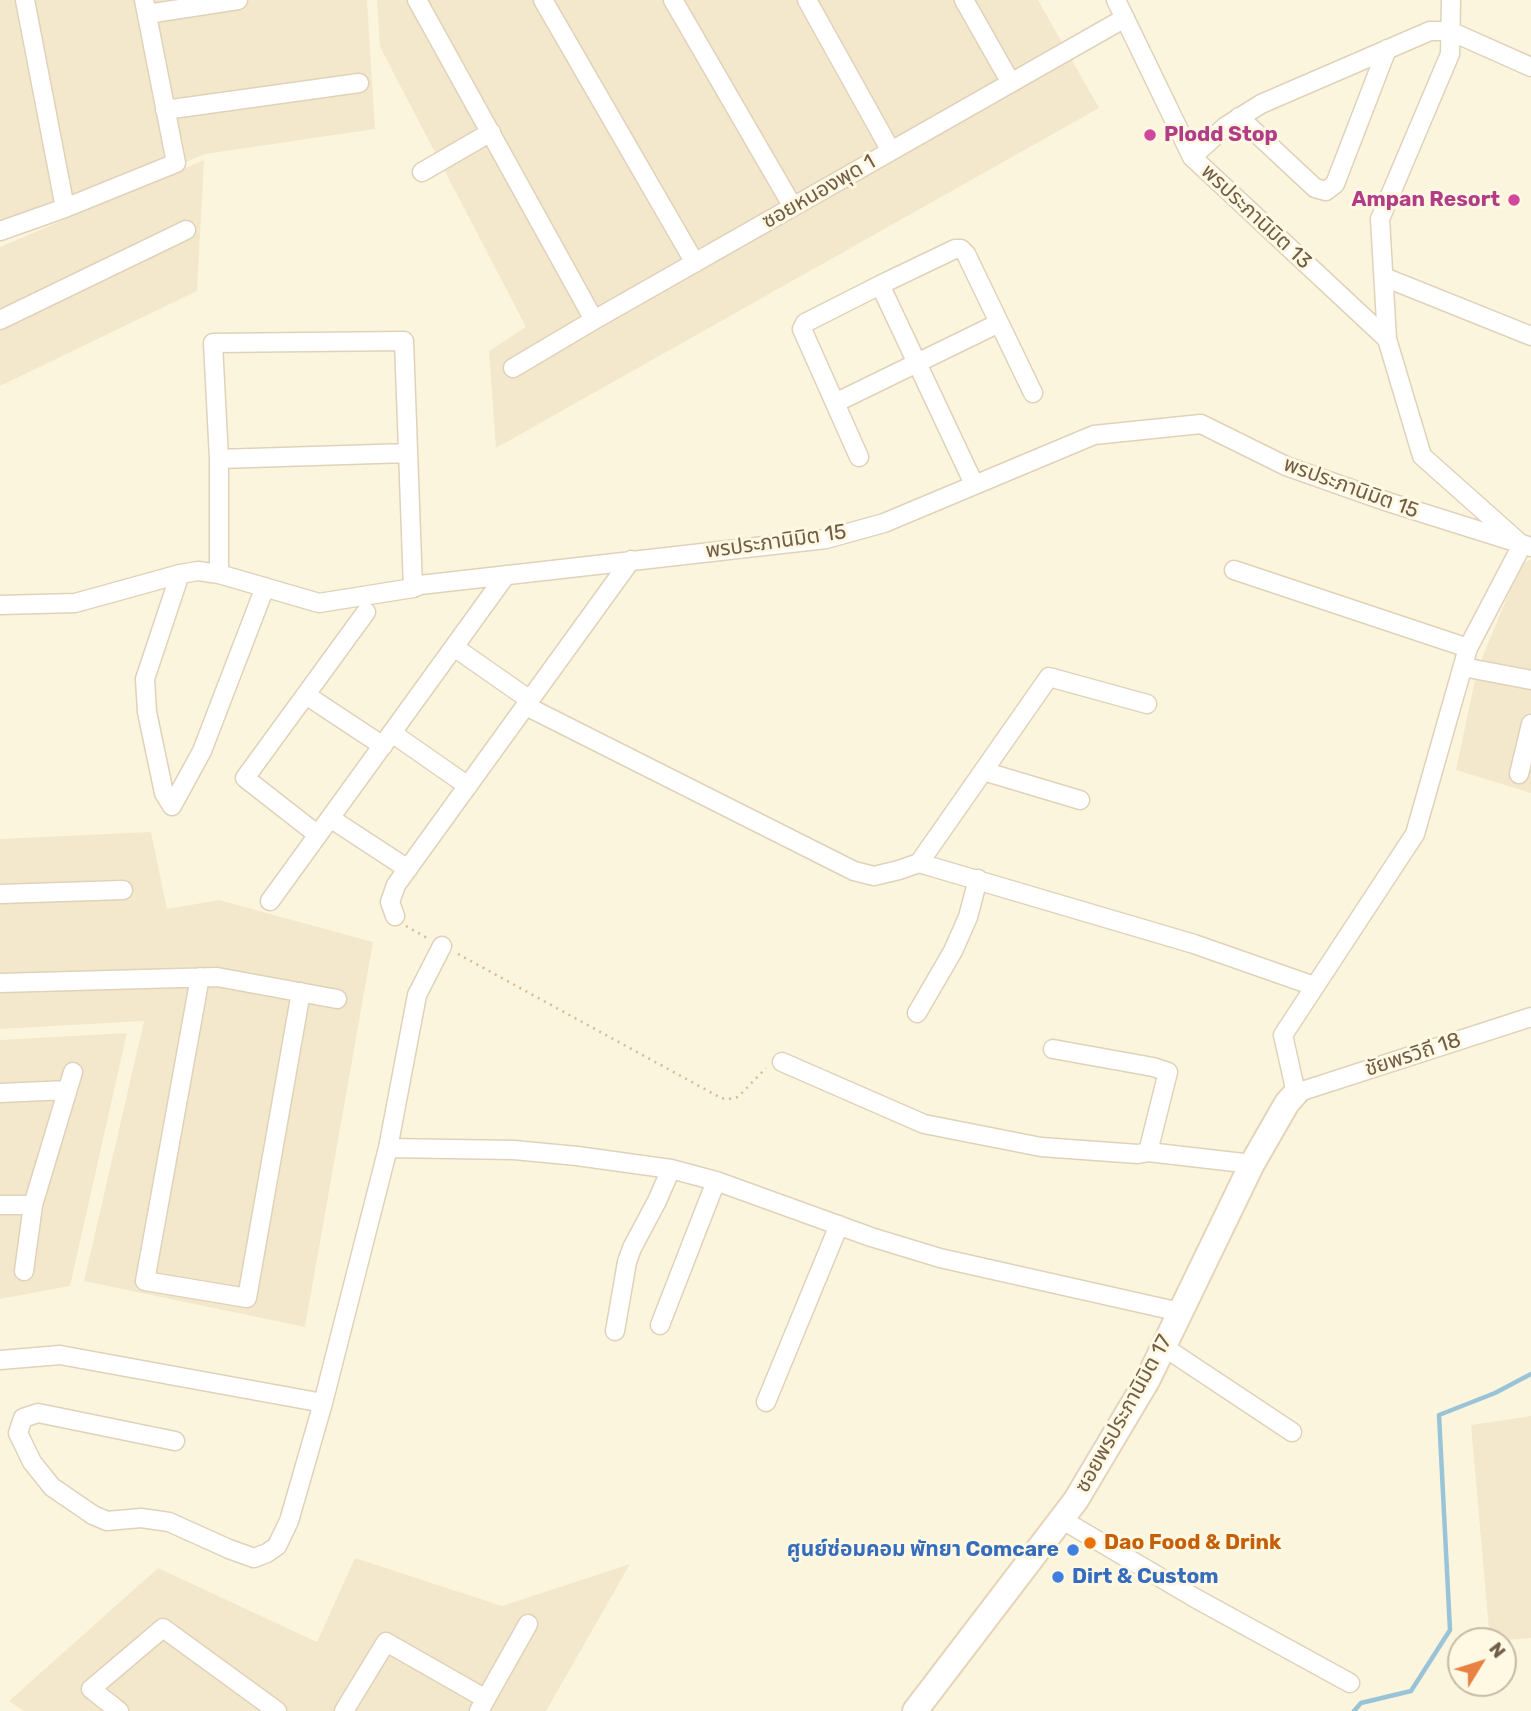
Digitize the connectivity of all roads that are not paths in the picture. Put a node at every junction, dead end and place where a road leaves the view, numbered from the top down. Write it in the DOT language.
graph roads {
  1 [pos="25,0"];
  2 [pos="239,0"];
  3 [pos="417,0"];
  4 [pos="543,0"];
  5 [pos="673,0"];
  6 [pos="807,0"];
  7 [pos="964,0"];
  8 [pos="1116,0"];
  9 [pos="1451,0"];
  10 [pos="145,7"];
  11 [pos="1125,18"];
  12 [pos="1450,31"];
  13 [pos="1387,49"];
  14 [pos="1531,67"];
  15 [pos="359,83"];
  16 [pos="1011,83"];
  17 [pos="165,110"];
  18 [pos="1238,117"];
  19 [pos="491,132"];
  20 [pos="891,151"];
  21 [pos="1192,157"];
  22 [pos="422,172"];
  23 [pos="793,207"];
  24 [pos="65,208"];
  25 [pos="187,230"];
  26 [pos="0,231"];
  27 [pos="695,262"];
  28 [pos="1384,276"];
  29 [pos="884,283"];
  30 [pos="0,320"];
  31 [pos="594,320"];
  32 [pos="999,323"];
  33 [pos="1531,336"];
  34 [pos="1387,339"];
  35 [pos="916,362"];
  36 [pos="513,368"];
  37 [pos="1033,393"];
  38 [pos="835,403"];
  39 [pos="408,453"];
  40 [pos="859,457"];
  41 [pos="219,459"];
  42 [pos="974,484"];
  43 [pos="1527,546"];
  44 [pos="631,560"];
  45 [pos="1234,570"];
  46 [pos="180,574"];
  47 [pos="219,574"];
  48 [pos="506,575"];
  49 [pos="265,587"];
  50 [pos="413,588"];
  51 [pos="0,605"];
  52 [pos="366,612"];
  53 [pos="454,647"];
  54 [pos="1468,648"];
  55 [pos="1463,667"];
  56 [pos="1531,680"];
  57 [pos="306,695"];
  58 [pos="528,703"];
  59 [pos="1147,704"];
  60 [pos="1531,724"];
  61 [pos="387,739"];
  62 [pos="983,771"];
  63 [pos="1519,774"];
  64 [pos="468,786"];
  65 [pos="1080,800"];
  66 [pos="330,818"];
  67 [pos="318,835"];
  68 [pos="919,863"];
  69 [pos="408,869"];
  70 [pos="978,879"];
  71 [pos="123,890"];
  72 [pos="0,894"];
  73 [pos="270,901"];
  74 [pos="396,916"];
  75 [pos="442,946"];
  76 [pos="200,977"];
  77 [pos="0,984"];
  78 [pos="1314,986"];
  79 [pos="301,992"];
  80 [pos="337,999"];
  81 [pos="917,1013"];
  82 [pos="1531,1017"];
  83 [pos="1053,1049"];
  84 [pos="782,1062"];
  85 [pos="73,1072"];
  86 [pos="67,1090"];
  87 [pos="0,1093"];
  88 [pos="1296,1093"];
  89 [pos="388,1148"];
  90 [pos="1148,1152"];
  91 [pos="1252,1164"];
  92 [pos="671,1169"];
  93 [pos="716,1181"];
  94 [pos="0,1205"];
  95 [pos="33,1205"];
  96 [pos="839,1225"];
  97 [pos="24,1271"];
  98 [pos="1180,1312"];
  99 [pos="660,1325"];
  100 [pos="615,1331"];
  101 [pos="1164,1347"];
  102 [pos="0,1360"];
  103 [pos="766,1402"];
  104 [pos="323,1403"];
  105 [pos="1292,1432"];
  106 [pos="175,1441"];
  107 [pos="1062,1519"];
  108 [pos="528,1624"];
  109 [pos="1350,1683"];
  110 [pos="482,1705"];
  111 [pos="119,1711"];
  112 [pos="277,1711"];
  113 [pos="344,1711"];
  114 [pos="915,1711"];
  1 -- 24 [label="street"];
  2 -- 10 [label="street"];
  3 -- 19 [label="street"];
  4 -- 27 [label="street"];
  5 -- 23 [label="street"];
  6 -- 20 [label="street"];
  7 -- 16 [label="street"];
  8 -- 11 [label="street, พรประภานิมิต 13"];
  9 -- 12 [label="street"];
  10 -- 17 [label="street"];
  11 -- 16 [label="street, ซอยหนองพุด 1"];
  11 -- 21 [label="street, พรประภานิมิต 13"];
  12 -- 13 [label="street"];
  12 -- 14 [label="street"];
  12 -- 28 [label="street"];
  13 -- 18 [label="street"];
  13 -- 18 [label="street"];
  15 -- 17 [label="street"];
  16 -- 20 [label="street, ซอยหนองพุด 1"];
  17 -- 24 [label="street"];
  18 -- 21 [label="street"];
  19 -- 22 [label="street"];
  19 -- 31 [label="street"];
  20 -- 23 [label="street, ซอยหนองพุด 1"];
  21 -- 34 [label="street, พรประภานิมิต 13"];
  23 -- 27 [label="street, ซอยหนองพุด 1"];
  24 -- 26 [label="street"];
  25 -- 30 [label="street"];
  27 -- 31 [label="street, ซอยหนองพุด 1"];
  28 -- 33 [label="street"];
  28 -- 34 [label="street"];
  29 -- 32 [label="street"];
  29 -- 35 [label="street"];
  29 -- 38 [label="street"];
  31 -- 36 [label="street, ซอยหนองพุด 1"];
  32 -- 35 [label="street"];
  32 -- 37 [label="street"];
  34 -- 43 [label="street"];
  35 -- 38 [label="street"];
  35 -- 42 [label="street"];
  38 -- 40 [label="street"];
  39 -- 41 [label="street"];
  39 -- 41 [label="street"];
  39 -- 50 [label="street"];
  41 -- 47 [label="street"];
  42 -- 43 [label="street, พรประภานิมิต 15"];
  42 -- 44 [label="street, พรประภานิมิต 15"];
  43 -- 54 [label="street"];
  44 -- 48 [label="street, พรประภานิมิต 15"];
  44 -- 58 [label="street"];
  45 -- 54 [label="street"];
  46 -- 47 [label="street, พรประภานิมิต 15"];
  46 -- 49 [label="street"];
  46 -- 51 [label="street, พรประภานิมิต 15"];
  47 -- 49 [label="street, พรประภานิมิต 15"];
  48 -- 50 [label="street, พรประภานิมิต 15"];
  48 -- 53 [label="street"];
  49 -- 50 [label="street, พรประภานิมิต 15"];
  52 -- 57 [label="street"];
  53 -- 58 [label="street"];
  53 -- 61 [label="street"];
  54 -- 55 [label="street"];
  55 -- 56 [label="street"];
  55 -- 78 [label="street"];
  57 -- 61 [label="street"];
  57 -- 67 [label="street"];
  58 -- 64 [label="street"];
  58 -- 68 [label="street"];
  59 -- 62 [label="street"];
  60 -- 63 [label="street"];
  61 -- 64 [label="street"];
  61 -- 66 [label="street"];
  62 -- 65 [label="street"];
  62 -- 68 [label="street"];
  64 -- 69 [label="street"];
  66 -- 67 [label="street"];
  66 -- 69 [label="street"];
  67 -- 73 [label="street"];
  68 -- 70 [label="street"];
  69 -- 74 [label="street"];
  70 -- 78 [label="street"];
  70 -- 81 [label="street"];
  71 -- 72 [label="street"];
  75 -- 89 [label="street"];
  76 -- 77 [label="street"];
  76 -- 79 [label="street"];
  76 -- 79 [label="street"];
  78 -- 88 [label="street"];
  79 -- 80 [label="street"];
  82 -- 88 [label="street, ชัยพรวิถี 18"];
  83 -- 90 [label="street"];
  84 -- 90 [label="street"];
  85 -- 86 [label="street"];
  86 -- 87 [label="street"];
  86 -- 95 [label="street"];
  88 -- 91 [label="street, ซอยพรประภานิมิต 17"];
  89 -- 92 [label="street"];
  89 -- 104 [label="street"];
  90 -- 91 [label="street"];
  91 -- 98 [label="street, ซอยพรประภานิมิต 17"];
  92 -- 93 [label="street"];
  92 -- 100 [label="street"];
  93 -- 96 [label="street"];
  93 -- 99 [label="street"];
  94 -- 95 [label="street"];
  95 -- 97 [label="street"];
  96 -- 98 [label="street"];
  96 -- 103 [label="street"];
  98 -- 101 [label="street, ซอยพรประภานิมิต 17"];
  101 -- 105 [label="street"];
  101 -- 107 [label="street, ซอยพรประภานิมิต 17"];
  102 -- 104 [label="street"];
  104 -- 106 [label="street"];
  107 -- 109 [label="street"];
  107 -- 114 [label="street, ซอยพรประภานิมิต 17"];
  108 -- 110 [label="street"];
  110 -- 113 [label="street"];
  111 -- 112 [label="street"];
}
